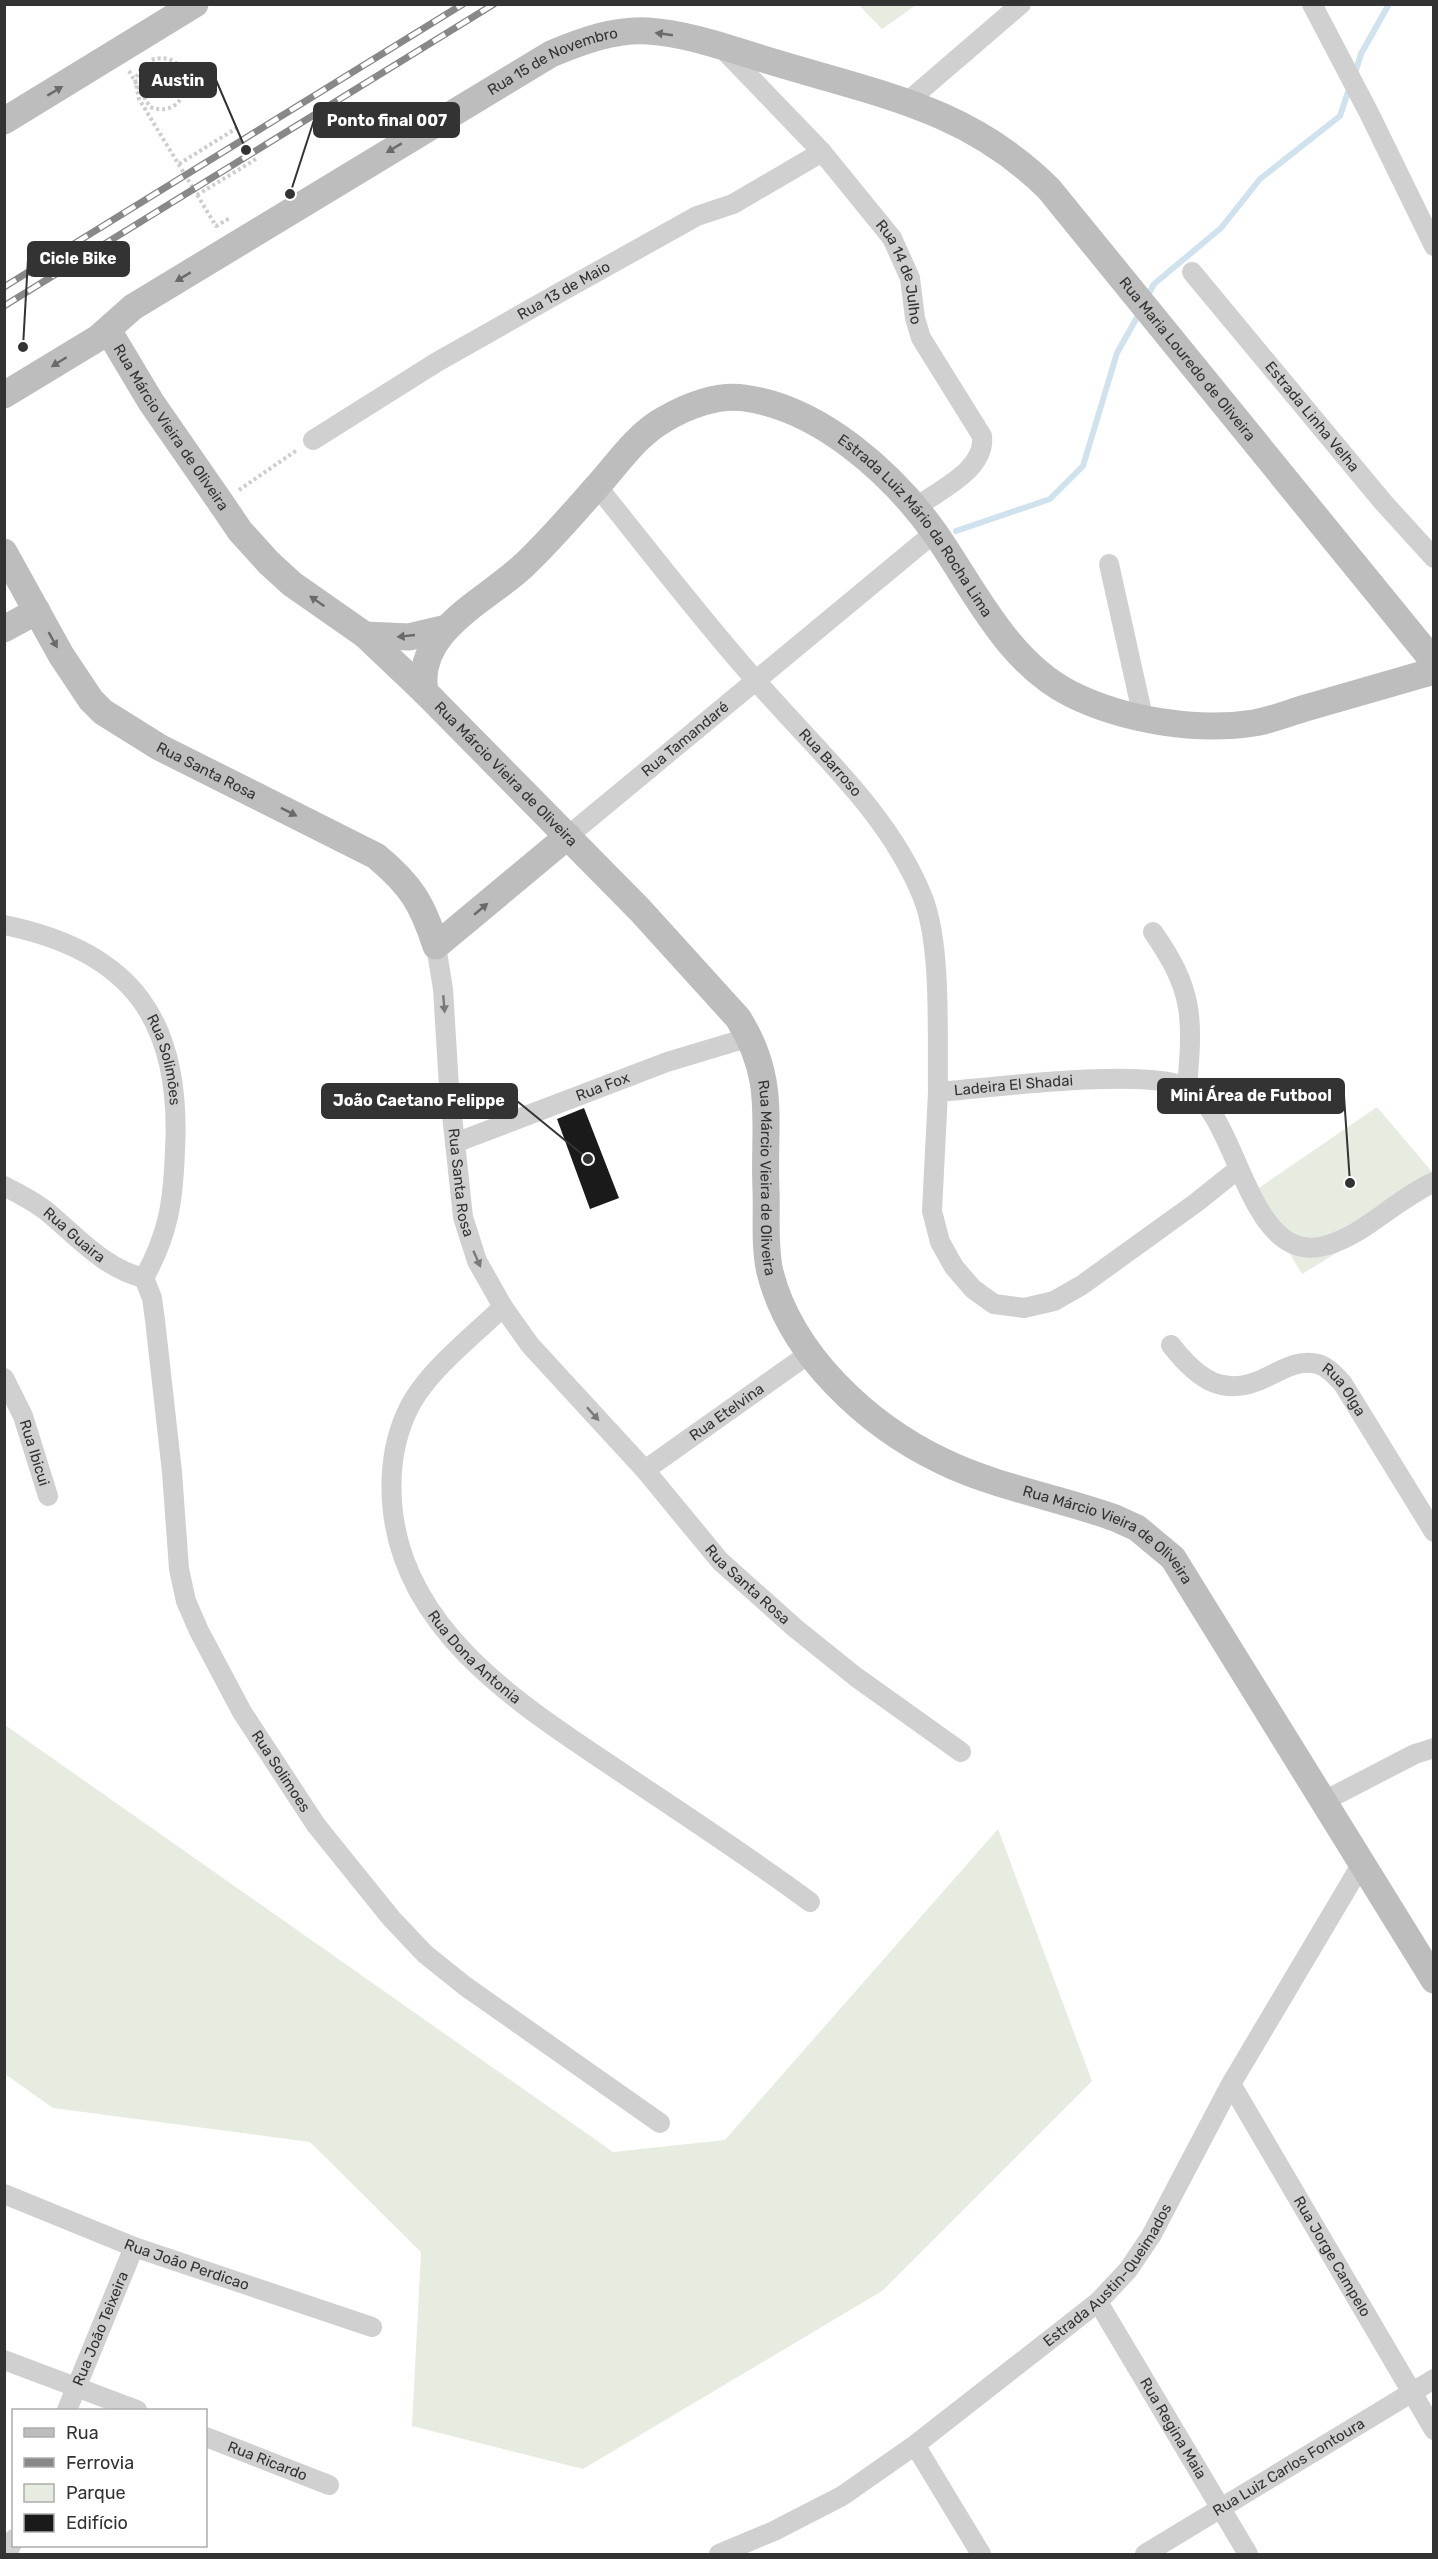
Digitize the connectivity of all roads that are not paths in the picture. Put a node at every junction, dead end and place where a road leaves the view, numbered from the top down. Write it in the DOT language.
graph roads {
  1 [pos="195,4"];
  2 [pos="1021,4"];
  3 [pos="1312,4"];
  4 [pos="721,46"];
  5 [pos="907,102"];
  6 [pos="4,122"];
  7 [pos="822,152"];
  8 [pos="1434,246"];
  9 [pos="1192,272"];
  10 [pos="108,330"];
  11 [pos="4,395"];
  12 [pos="313,440"];
  13 [pos="597,486"];
  14 [pos="915,508"];
  15 [pos="934,533"];
  16 [pos="4,552"];
  17 [pos="1434,558"];
  18 [pos="1109,564"];
  19 [pos="37,611"];
  20 [pos="447,628"];
  21 [pos="4,629"];
  22 [pos="365,635"];
  23 [pos="1434,662"];
  24 [pos="1434,672"];
  25 [pos="756,681"];
  26 [pos="426,692"];
  27 [pos="1143,717"];
  28 [pos="568,836"];
  29 [pos="4,925"];
  30 [pos="1153,932"];
  31 [pos="436,946"];
  32 [pos="750,1037"];
  33 [pos="1187,1088"];
  34 [pos="938,1092"];
  35 [pos="455,1143"];
  36 [pos="1237,1170"];
  37 [pos="1434,1182"];
  38 [pos="4,1186"];
  39 [pos="144,1278"];
  40 [pos="503,1307"];
  41 [pos="1171,1345"];
  42 [pos="810,1353"];
  43 [pos="4,1378"];
  44 [pos="645,1470"];
  45 [pos="48,1496"];
  46 [pos="1434,1532"];
  47 [pos="1434,1748"];
  48 [pos="961,1752"];
  49 [pos="1322,1802"];
  50 [pos="1361,1865"];
  51 [pos="810,1902"];
  52 [pos="1434,1980"];
  53 [pos="1231,2084"];
  54 [pos="660,2123"];
  55 [pos="4,2194"];
  56 [pos="135,2247"];
  57 [pos="1098,2302"];
  58 [pos="372,2327"];
  59 [pos="4,2361"];
  60 [pos="1434,2379"];
  61 [pos="76,2387"];
  62 [pos="1410,2392"];
  63 [pos="67,2409"];
  64 [pos="134,2409"];
  65 [pos="1434,2430"];
  66 [pos="207,2437"];
  67 [pos="915,2445"];
  68 [pos="329,2485"];
  69 [pos="1221,2507"];
  70 [pos="719,2554"];
  71 [pos="981,2554"];
  72 [pos="1145,2554"];
  73 [pos="1248,2554"];
  6 -- 1 [label="main road, one-way"];
  2 -- 5 [label="street"];
  3 -- 8 [label="street"];
  4 -- 5 [label="main road, Rua 15 de Novembro"];
  4 -- 7 [label="street, Rua 14 de Julho"];
  4 -- 10 [label="main road, Rua 15 de Novembro, one-way"];
  5 -- 23 [label="main road, Rua Maria Louredo de Oliveira"];
  7 -- 12 [label="street, Rua 13 de Maio"];
  7 -- 14 [label="street, Rua 14 de Julho"];
  9 -- 17 [label="street, Estrada Linha Velha"];
  10 -- 11 [label="main road, Rua 15 de Novembro, one-way"];
  22 -- 10 [label="main road, Rua Márcio Vieira de Oliveira, one-way"];
  13 -- 14 [label="main road, Estrada Luiz Mário da Rocha Lima"];
  13 -- 20 [label="main road, Estrada Luiz Mário da Rocha Lima"];
  13 -- 25 [label="street, Rua Barroso"];
  14 -- 15 [label="main road, Estrada Luiz Mário da Rocha Lima"];
  15 -- 25 [label="street, Rua Tamandaré"];
  15 -- 27 [label="main road, Estrada Luiz Mário da Rocha Lima"];
  16 -- 19 [label="main road, Rua Santa Rosa"];
  18 -- 27 [label="street"];
  19 -- 21 [label="main road"];
  19 -- 31 [label="main road, Rua Santa Rosa, one-way"];
  20 -- 22 [label="main road, Estrada Luiz Mário da Rocha Lima, one-way"];
  20 -- 26 [label="main road, Estrada Luiz Mário da Rocha Lima"];
  22 -- 26 [label="main road, Rua Márcio Vieira de Oliveira"];
  24 -- 27 [label="main road, Estrada Luiz Mário da Rocha Lima"];
  25 -- 28 [label="street, Rua Tamandaré"];
  25 -- 34 [label="street, Rua Barroso"];
  26 -- 28 [label="main road, Rua Márcio Vieira de Oliveira"];
  31 -- 28 [label="main road, Rua Tamandaré, one-way"];
  28 -- 32 [label="main road, Rua Márcio Vieira de Oliveira"];
  29 -- 39 [label="street, Rua Solimões"];
  30 -- 33 [label="street"];
  31 -- 35 [label="street, Rua Santa Rosa, one-way"];
  32 -- 35 [label="street, Rua Fox"];
  32 -- 42 [label="main road, Rua Márcio Vieira de Oliveira"];
  33 -- 34 [label="street, Ladeira El Shadai"];
  33 -- 36 [label="street, Ladeira El Shadai"];
  34 -- 36 [label="street, Ladeira El Shadai"];
  35 -- 40 [label="street, Rua Santa Rosa, one-way"];
  36 -- 37 [label="street"];
  38 -- 39 [label="street, Rua Guaira"];
  39 -- 54 [label="street, Rua Solimoes"];
  40 -- 44 [label="street, Rua Santa Rosa, one-way"];
  40 -- 51 [label="street, Rua Dona Antonia"];
  41 -- 46 [label="street, Rua Olga"];
  42 -- 44 [label="street, Rua Etelvina"];
  42 -- 49 [label="main road, Rua Márcio Vieira de Oliveira"];
  43 -- 45 [label="street, Rua Ibicui"];
  44 -- 48 [label="street, Rua Santa Rosa"];
  47 -- 49 [label="street"];
  49 -- 50 [label="main road, Rua Márcio Vieira de Oliveira"];
  50 -- 52 [label="main road, Rua Márcio Vieira de Oliveira"];
  50 -- 53 [label="street, Estrada Austin-Queimados"];
  53 -- 57 [label="street, Estrada Austin-Queimados"];
  53 -- 62 [label="street, Rua Jorge Campelo"];
  55 -- 56 [label="street, Rua João Perdicao"];
  56 -- 58 [label="street, Rua João Perdicao"];
  56 -- 61 [label="street, Rua João Teixeira"];
  57 -- 67 [label="street, Estrada Austin-Queimados"];
  57 -- 69 [label="street, Rua Regina Maia"];
  59 -- 61 [label="street"];
  60 -- 62 [label="street, Rua Luiz Carlos Fontoura"];
  61 -- 63 [label="street, Rua João Teixeira"];
  61 -- 64 [label="street"];
  62 -- 65 [label="street, Rua Jorge Campelo"];
  62 -- 69 [label="street, Rua Luiz Carlos Fontoura"];
  66 -- 68 [label="street, Rua Ricardo"];
  67 -- 70 [label="street, Estrada Austin-Queimados"];
  67 -- 71 [label="street"];
  69 -- 72 [label="street, Rua Luiz Carlos Fontoura"];
  69 -- 73 [label="street, Rua Regina Maia"];
}
